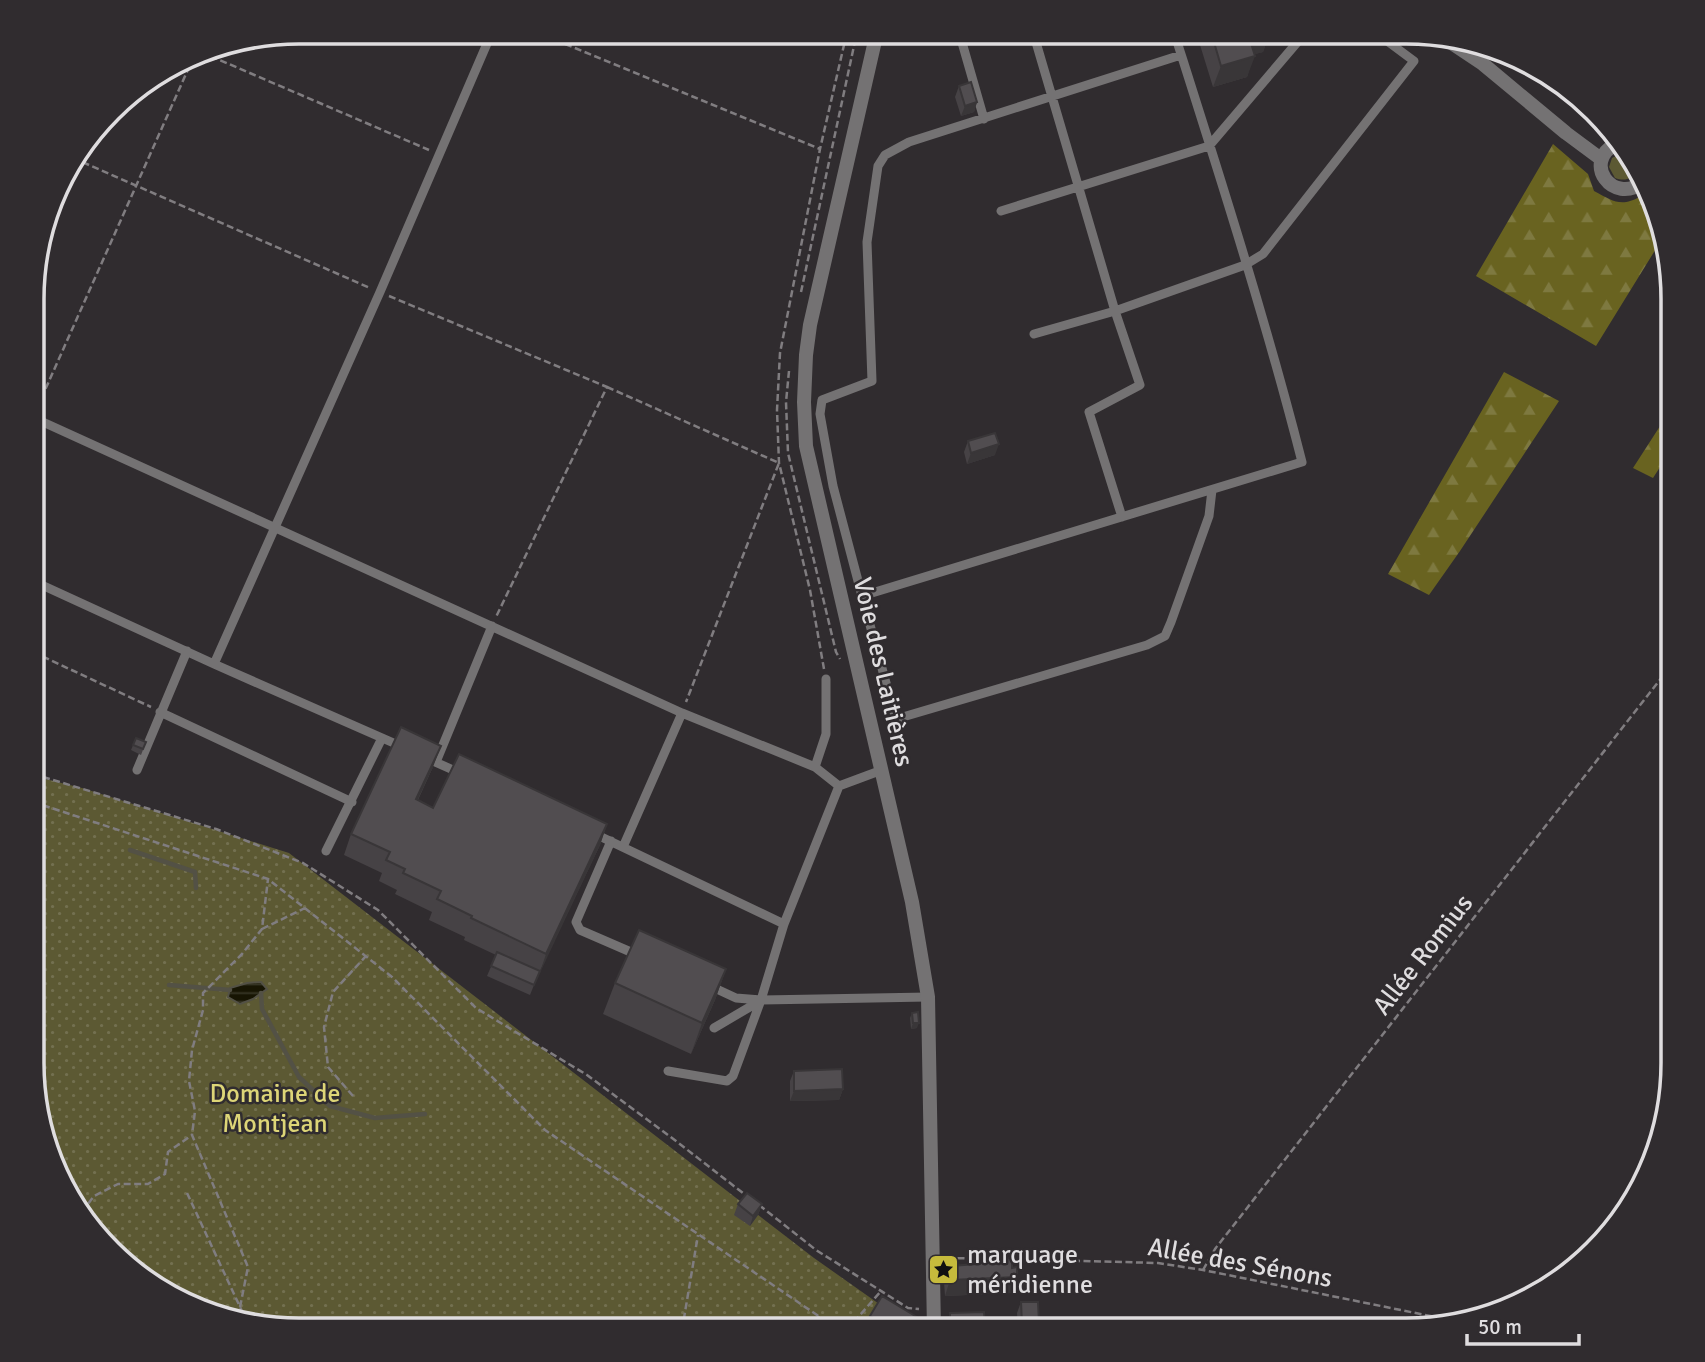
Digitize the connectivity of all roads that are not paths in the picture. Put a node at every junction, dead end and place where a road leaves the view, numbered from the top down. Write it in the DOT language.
graph roads {
  1 [pos="487,44"];
  2 [pos="874,44"];
  3 [pos="962,44"];
  4 [pos="1036,44"];
  5 [pos="1178,44"];
  6 [pos="1296,44"];
  7 [pos="1391,44"];
  8 [pos="1462,50"];
  9 [pos="1181,55"];
  10 [pos="1052,98"];
  11 [pos="984,119"];
  12 [pos="1209,146"];
  13 [pos="1611,147"];
  14 [pos="1601,159"];
  15 [pos="1635,186"];
  16 [pos="1079,188"];
  17 [pos="1001,211"];
  18 [pos="1245,265"];
  19 [pos="1115,311"];
  20 [pos="1034,334"];
  21 [pos="44,422"];
  22 [pos="1212,490"];
  23 [pos="1122,517"];
  24 [pos="274,526"];
  25 [pos="44,586"];
  26 [pos="862,596"];
  27 [pos="492,626"];
  28 [pos="187,651"];
  29 [pos="214,664"];
  30 [pos="826,679"];
  31 [pos="160,712"];
  32 [pos="682,713"];
  33 [pos="382,738"];
  34 [pos="436,762"];
  35 [pos="816,766"];
  36 [pos="136,770"];
  37 [pos="881,770"];
  38 [pos="473,779"];
  39 [pos="839,786"];
  40 [pos="352,803"];
  41 [pos="586,830"];
  42 [pos="611,841"];
  43 [pos="623,847"];
  44 [pos="327,851"];
  45 [pos="784,924"];
  46 [pos="652,961"];
  47 [pos="700,982"];
  48 [pos="928,997"];
  49 [pos="761,1000"];
  50 [pos="714,1028"];
  51 [pos="668,1071"];
  52 [pos="933,1318"];
  1 -- 24 [label="lane"];
  2 -- 37 [label="street, Voie des Laitières"];
  3 -- 11 [label="lane"];
  4 -- 10 [label="lane"];
  5 -- 9 [label="lane"];
  6 -- 12 [label="lane"];
  7 -- 18 [label="lane"];
  8 -- 14 [label="street"];
  9 -- 10 [label="lane"];
  9 -- 12 [label="lane"];
  10 -- 11 [label="lane"];
  10 -- 16 [label="lane"];
  11 -- 26 [label="lane"];
  12 -- 16 [label="lane"];
  12 -- 18 [label="lane"];
  13 -- 14 [label="street"];
  14 -- 15 [label="street"];
  16 -- 17 [label="lane"];
  16 -- 19 [label="lane"];
  18 -- 19 [label="lane"];
  18 -- 22 [label="lane"];
  19 -- 20 [label="lane"];
  19 -- 23 [label="lane"];
  21 -- 24 [label="lane"];
  22 -- 23 [label="lane"];
  22 -- 26 [label="lane"];
  23 -- 26 [label="lane"];
  24 -- 27 [label="lane"];
  24 -- 29 [label="lane"];
  25 -- 28 [label="lane"];
  27 -- 32 [label="lane"];
  27 -- 34 [label="lane"];
  28 -- 29 [label="lane"];
  28 -- 31 [label="lane"];
  29 -- 33 [label="lane"];
  30 -- 35 [label="lane"];
  31 -- 36 [label="lane"];
  31 -- 40 [label="lane"];
  32 -- 35 [label="lane"];
  32 -- 43 [label="lane"];
  33 -- 34 [label="lane"];
  33 -- 40 [label="lane"];
  34 -- 38 [label="lane"];
  35 -- 39 [label="lane"];
  37 -- 39 [label="lane"];
  37 -- 48 [label="street, Voie des Laitières"];
  39 -- 45 [label="lane"];
  40 -- 44 [label="lane"];
  41 -- 42 [label="lane"];
  42 -- 43 [label="lane"];
  42 -- 46 [label="lane"];
  43 -- 45 [label="lane"];
  45 -- 49 [label="lane"];
  47 -- 49 [label="lane"];
  48 -- 49 [label="lane"];
  48 -- 52 [label="street, Voie des Laitières"];
  49 -- 50 [label="lane"];
  49 -- 51 [label="lane"];
}
